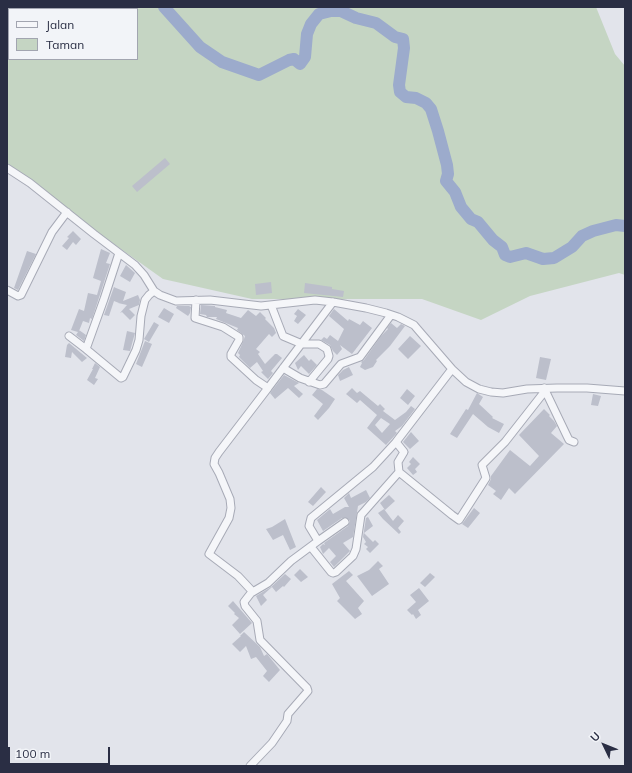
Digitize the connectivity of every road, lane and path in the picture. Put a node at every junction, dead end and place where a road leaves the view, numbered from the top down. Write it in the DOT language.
graph roads {
  1 [pos="7,168"];
  2 [pos="67,212"];
  3 [pos="119,253"];
  4 [pos="7,290"];
  5 [pos="154,291"];
  6 [pos="196,300"];
  7 [pos="333,302"];
  8 [pos="271,306"];
  9 [pos="391,315"];
  10 [pos="69,336"];
  11 [pos="302,344"];
  12 [pos="86,349"];
  13 [pos="283,368"];
  14 [pos="452,369"];
  15 [pos="309,382"];
  16 [pos="268,388"];
  17 [pos="544,390"];
  18 [pos="625,392"];
  19 [pos="396,442"];
  20 [pos="574,442"];
  21 [pos="399,472"];
  22 [pos="345,522"];
  23 [pos="318,541"];
  24 [pos="311,547"];
  25 [pos="253,592"];
  26 [pos="250,766"];
  1 -- 2 [label="street"];
  2 -- 3 [label="street"];
  2 -- 4 [label="street"];
  3 -- 5 [label="street"];
  3 -- 12 [label="street"];
  5 -- 6 [label="street"];
  5 -- 12 [label="street"];
  6 -- 8 [label="street"];
  6 -- 16 [label="street"];
  7 -- 8 [label="street"];
  7 -- 9 [label="street"];
  7 -- 11 [label="street"];
  8 -- 11 [label="street"];
  9 -- 14 [label="street"];
  9 -- 15 [label="street"];
  10 -- 12 [label="street"];
  11 -- 13 [label="street"];
  11 -- 15 [label="street"];
  13 -- 15 [label="street"];
  13 -- 16 [label="street"];
  14 -- 17 [label="street"];
  14 -- 19 [label="street"];
  16 -- 25 [label="street"];
  17 -- 18 [label="street"];
  17 -- 20 [label="street"];
  17 -- 21 [label="street"];
  19 -- 21 [label="street"];
  19 -- 23 [label="street"];
  21 -- 24 [label="street"];
  22 -- 23 [label="street"];
  23 -- 24 [label="street"];
  24 -- 25 [label="street"];
  25 -- 26 [label="street"];
}
